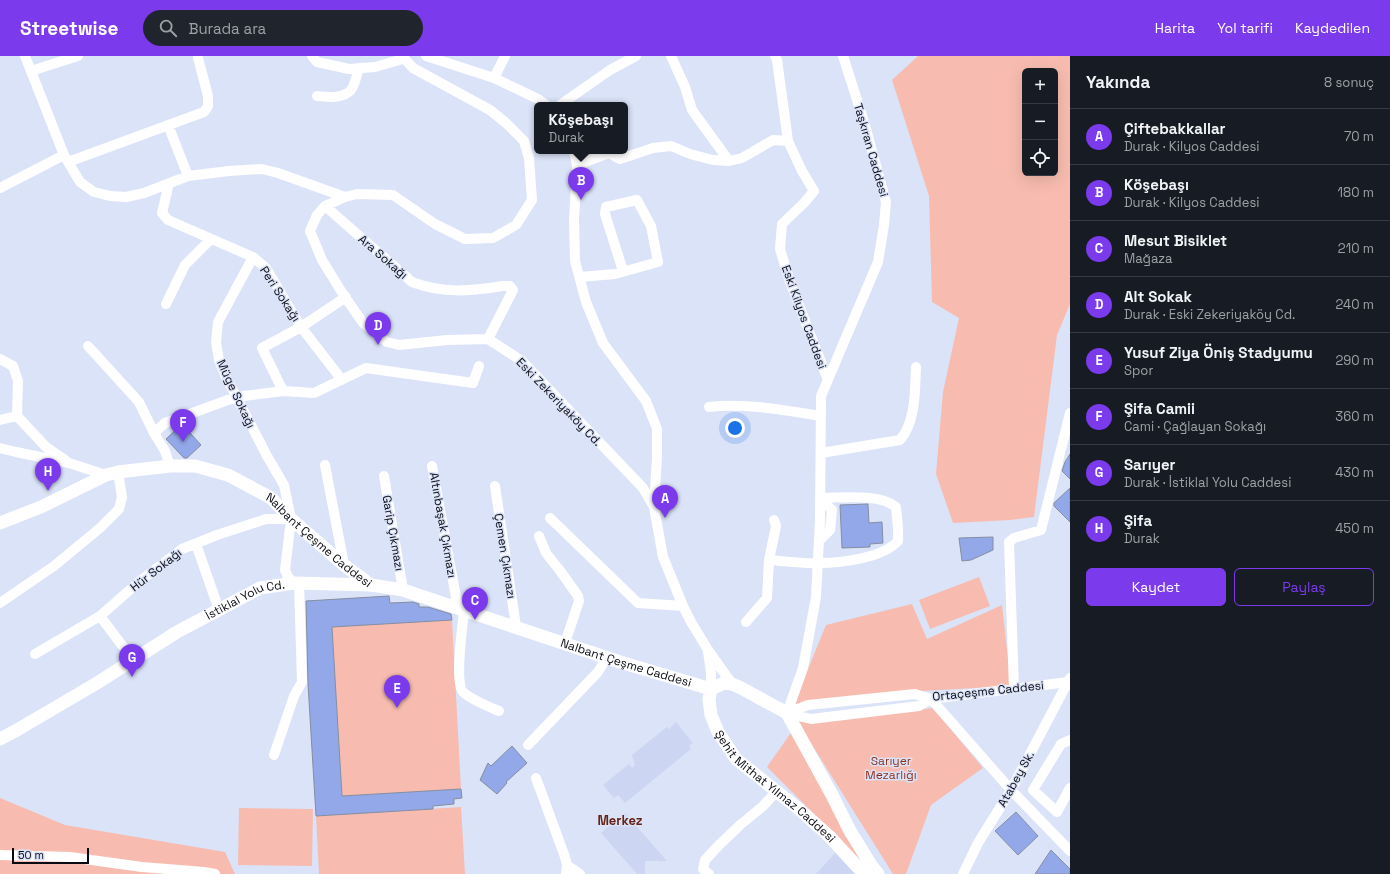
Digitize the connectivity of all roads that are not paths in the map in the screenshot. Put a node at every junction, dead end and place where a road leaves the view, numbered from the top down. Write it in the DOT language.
graph roads {
  1 [pos="25,56"];
  2 [pos="78,56"];
  3 [pos="312,56"];
  4 [pos="426,56"];
  5 [pos="505,56"];
  6 [pos="636,56"];
  7 [pos="671,56"];
  8 [pos="775,56"];
  9 [pos="843,56"];
  10 [pos="402,57"];
  11 [pos="198,58"];
  12 [pos="359,68"];
  13 [pos="31,71"];
  14 [pos="494,78"];
  15 [pos="317,96"];
  16 [pos="542,102"];
  17 [pos="564,102"];
  18 [pos="168,125"];
  19 [pos="788,141"];
  20 [pos="575,154"];
  21 [pos="606,154"];
  22 [pos="611,154"];
  23 [pos="66,159"];
  24 [pos="730,161"];
  25 [pos="577,165"];
  26 [pos="188,176"];
  27 [pos="169,183"];
  28 [pos="0,188"];
  29 [pos="345,197"];
  30 [pos="325,206"];
  31 [pos="211,239"];
  32 [pos="253,257"];
  33 [pos="623,272"];
  34 [pos="580,277"];
  35 [pos="346,298"];
  36 [pos="166,304"];
  37 [pos="301,327"];
  38 [pos="488,338"];
  39 [pos="88,346"];
  40 [pos="0,359"];
  41 [pos="479,366"];
  42 [pos="916,367"];
  43 [pos="342,380"];
  44 [pos="828,380"];
  45 [pos="283,391"];
  46 [pos="236,397"];
  47 [pos="709,407"];
  48 [pos="1070,413"];
  49 [pos="17,416"];
  50 [pos="821,416"];
  51 [pos="0,420"];
  52 [pos="154,433"];
  53 [pos="0,448"];
  54 [pos="821,452"];
  55 [pos="70,463"];
  56 [pos="325,465"];
  57 [pos="170,466"];
  58 [pos="432,466"];
  59 [pos="112,473"];
  60 [pos="384,476"];
  61 [pos="284,485"];
  62 [pos="495,486"];
  63 [pos="271,498"];
  64 [pos="820,498"];
  65 [pos="654,506"];
  66 [pos="550,518"];
  67 [pos="291,519"];
  68 [pos="774,520"];
  69 [pos="0,523"];
  70 [pos="539,536"];
  71 [pos="196,544"];
  72 [pos="769,560"];
  73 [pos="818,564"];
  74 [pos="344,565"];
  75 [pos="297,583"];
  76 [pos="326,584"];
  77 [pos="371,584"];
  78 [pos="403,590"];
  79 [pos="0,603"];
  80 [pos="683,606"];
  81 [pos="461,609"];
  82 [pos="219,610"];
  83 [pos="100,616"];
  84 [pos="746,622"];
  85 [pos="516,626"];
  86 [pos="565,643"];
  87 [pos="708,650"];
  88 [pos="35,654"];
  89 [pos="607,657"];
  90 [pos="133,660"];
  91 [pos="1069,682"];
  92 [pos="732,684"];
  93 [pos="712,689"];
  94 [pos="1014,689"];
  95 [pos="931,699"];
  96 [pos="499,711"];
  97 [pos="787,713"];
  98 [pos="0,738"];
  99 [pos="1070,740"];
  100 [pos="528,745"];
  101 [pos="274,755"];
  102 [pos="536,778"];
  103 [pos="1070,788"];
  104 [pos="1011,790"];
  105 [pos="776,792"];
  106 [pos="850,831"];
  107 [pos="829,836"];
  108 [pos="1070,851"];
  109 [pos="0,855"];
  110 [pos="567,870"];
  111 [pos="215,874"];
  112 [pos="580,874"];
  113 [pos="709,874"];
  114 [pos="864,874"];
  115 [pos="878,874"];
  116 [pos="963,874"];
  1 -- 13 [label="street"];
  2 -- 13 [label="street"];
  3 -- 12 [label="street"];
  4 -- 14 [label="street"];
  5 -- 14 [label="street"];
  6 -- 17 [label="street"];
  7 -- 24 [label="street"];
  8 -- 19 [label="street, Eski Kilyos Caddesi"];
  9 -- 44 [label="street, Taşkıran Caddesi"];
  10 -- 12 [label="street"];
  10 -- 29 [label="street"];
  11 -- 18 [label="street"];
  12 -- 15 [label="street"];
  13 -- 23 [label="street"];
  14 -- 16 [label="street"];
  18 -- 23 [label="street"];
  18 -- 26 [label="street"];
  19 -- 24 [label="street"];
  19 -- 44 [label="street, Eski Kilyos Caddesi"];
  20 -- 25 [label="street"];
  21 -- 25 [label="street"];
  22 -- 24 [label="street"];
  23 -- 27 [label="street"];
  23 -- 28 [label="street"];
  25 -- 34 [label="street"];
  26 -- 27 [label="street"];
  26 -- 29 [label="street"];
  27 -- 31 [label="street, Peri Sokağı"];
  29 -- 30 [label="street"];
  30 -- 35 [label="street"];
  30 -- 38 [label="street, Ara Sokağı"];
  31 -- 32 [label="street, Peri Sokağı"];
  31 -- 36 [label="street"];
  32 -- 37 [label="street, Peri Sokağı"];
  32 -- 46 [label="street, Müge Sokağı"];
  33 -- 33 [label="street"];
  33 -- 34 [label="street"];
  34 -- 65 [label="street"];
  35 -- 37 [label="street"];
  35 -- 38 [label="street"];
  37 -- 43 [label="street, Peri Sokağı"];
  37 -- 45 [label="street"];
  38 -- 65 [label="street, Eski Zekeriyaköy Cd."];
  39 -- 52 [label="street"];
  40 -- 49 [label="street"];
  41 -- 43 [label="street"];
  42 -- 54 [label="street"];
  43 -- 45 [label="street"];
  44 -- 50 [label="street, Eski Kilyos Caddesi"];
  45 -- 46 [label="street"];
  46 -- 52 [label="street"];
  46 -- 61 [label="street, Müge Sokağı"];
  47 -- 50 [label="street"];
  48 -- 94 [label="street"];
  49 -- 51 [label="street"];
  49 -- 55 [label="street"];
  50 -- 54 [label="street, Eski Kilyos Caddesi"];
  52 -- 57 [label="street"];
  53 -- 55 [label="street"];
  54 -- 64 [label="street, Eski Kilyos Caddesi"];
  55 -- 59 [label="street"];
  56 -- 74 [label="street"];
  57 -- 59 [label="main road, Nalbant Çeşme Caddesi"];
  57 -- 63 [label="main road, Nalbant Çeşme Caddesi"];
  58 -- 81 [label="street, Altınbaşak Çıkmazı"];
  59 -- 69 [label="main road, Nalbant Çeşme Caddesi"];
  59 -- 79 [label="street"];
  60 -- 78 [label="street, Garip Çıkmazı"];
  61 -- 63 [label="street"];
  61 -- 67 [label="street, Müge Sokağı"];
  62 -- 85 [label="street, Çemen Çıkmazı"];
  63 -- 67 [label="main road, Nalbant Çeşme Caddesi"];
  64 -- 73 [label="street, Eski Kilyos Caddesi"];
  64 -- 73 [label="street"];
  65 -- 80 [label="street"];
  66 -- 80 [label="street"];
  67 -- 71 [label="street, Hür Sokağı"];
  67 -- 74 [label="main road, Nalbant Çeşme Caddesi"];
  67 -- 75 [label="street, Müge Sokağı"];
  68 -- 72 [label="street"];
  70 -- 86 [label="street"];
  71 -- 82 [label="street"];
  71 -- 83 [label="street, Hür Sokağı"];
  72 -- 73 [label="street"];
  72 -- 84 [label="street"];
  73 -- 97 [label="street, Eski Kilyos Caddesi"];
  74 -- 76 [label="main road"];
  74 -- 77 [label="main road, Nalbant Çeşme Caddesi"];
  75 -- 76 [label="main road, İstiklal Yolu Cd."];
  75 -- 82 [label="main road, İstiklal Yolu Cd."];
  75 -- 101 [label="street"];
  76 -- 77 [label="main road, İstiklal Yolu Cd."];
  77 -- 78 [label="main road, Nalbant Çeşme Caddesi"];
  78 -- 81 [label="main road, Nalbant Çeşme Caddesi"];
  80 -- 87 [label="street"];
  81 -- 85 [label="main road, Nalbant Çeşme Caddesi"];
  81 -- 96 [label="street, Altınbaşak Çıkmazı"];
  82 -- 90 [label="main road, İstiklal Yolu Cd."];
  83 -- 88 [label="street, Hür Sokağı"];
  83 -- 90 [label="street"];
  85 -- 86 [label="main road, Nalbant Çeşme Caddesi"];
  86 -- 89 [label="main road, Nalbant Çeşme Caddesi"];
  87 -- 92 [label="street"];
  87 -- 93 [label="street"];
  89 -- 93 [label="main road, Nalbant Çeşme Caddesi"];
  89 -- 100 [label="street"];
  90 -- 98 [label="main road, İstiklal Yolu Cd."];
  91 -- 94 [label="street, Ortaçeşme Caddesi"];
  91 -- 104 [label="street, Atabey Sk."];
  92 -- 93 [label="main road"];
  92 -- 97 [label="main road"];
  93 -- 105 [label="main road, Şehit Mithat Yılmaz Caddesi"];
  94 -- 95 [label="street, Ortaçeşme Caddesi"];
  95 -- 97 [label="street, Ortaçeşme Caddesi"];
  95 -- 97 [label="street"];
  95 -- 104 [label="street"];
  97 -- 106 [label="main road, Şehit Mithat Yılmaz Caddesi"];
  99 -- 103 [label="street"];
  102 -- 110 [label="street"];
  104 -- 108 [label="street"];
  104 -- 116 [label="street, Atabey Sk."];
  105 -- 107 [label="main road, Şehit Mithat Yılmaz Caddesi"];
  105 -- 113 [label="street"];
  106 -- 107 [label="main road"];
  106 -- 115 [label="main road, Şehit Mithat Yılmaz Caddesi"];
  107 -- 114 [label="main road, Şehit Mithat Yılmaz Caddesi"];
  109 -- 111 [label="street"];
  110 -- 112 [label="street"];
}
